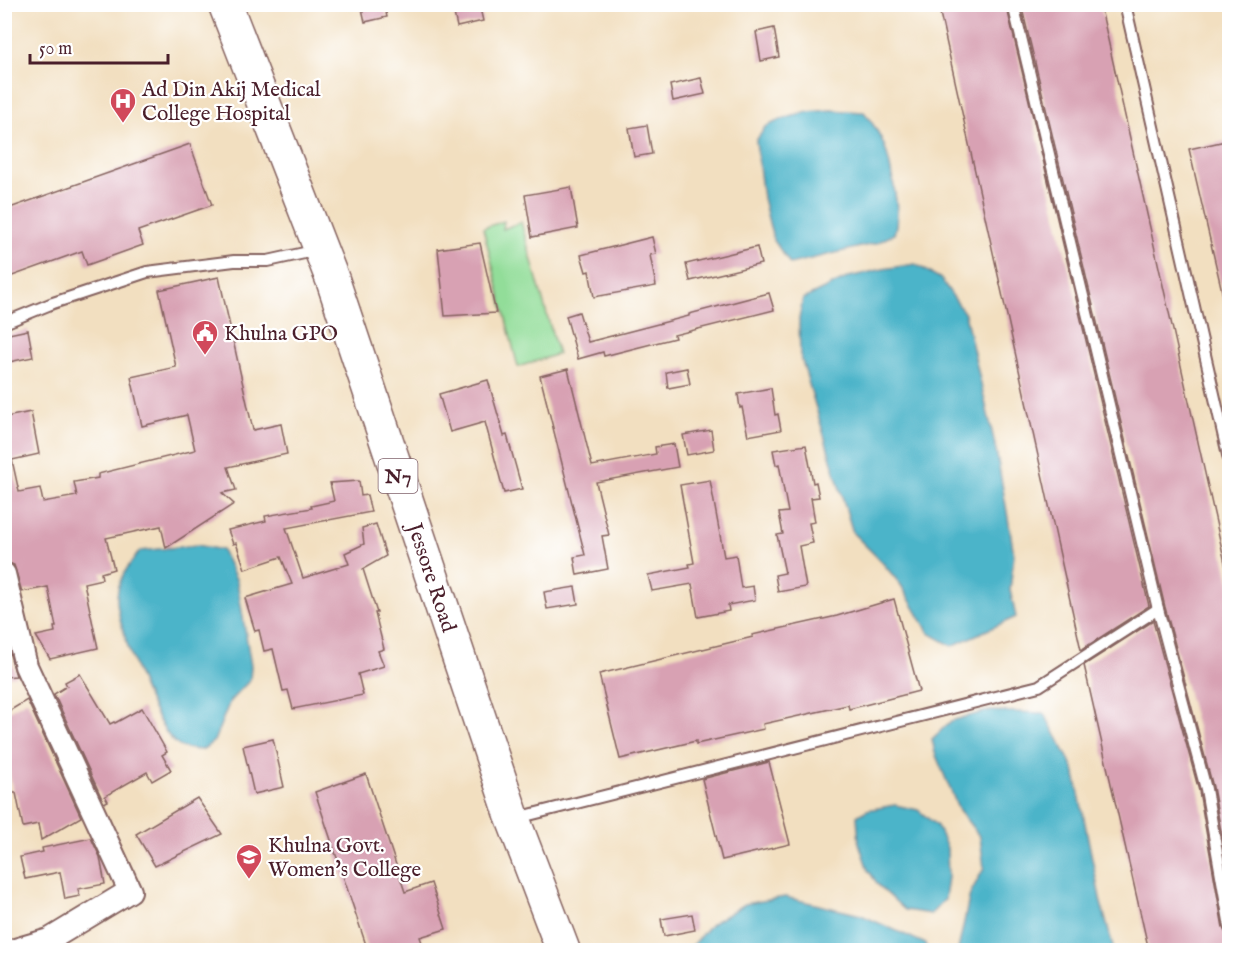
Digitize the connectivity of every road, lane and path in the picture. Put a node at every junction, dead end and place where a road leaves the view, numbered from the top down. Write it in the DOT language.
graph roads {
  1 [pos="225,4"];
  2 [pos="1013,4"];
  3 [pos="1125,4"];
  4 [pos="321,250"];
  5 [pos="4,323"];
  6 [pos="1230,464"];
  7 [pos="4,574"];
  8 [pos="1158,609"];
  9 [pos="513,819"];
  10 [pos="1230,927"];
  11 [pos="15,951"];
  12 [pos="563,951"];
  1 -- 4 [label="highway, Jessore Road / N7"];
  2 -- 8 [label="lane"];
  3 -- 6 [label="lane"];
  4 -- 5 [label="lane"];
  4 -- 9 [label="highway, Jessore Road / N7"];
  7 -- 11 [label="street"];
  8 -- 9 [label="lane"];
  8 -- 10 [label="lane"];
  9 -- 12 [label="highway, Jessore Road / N7"];
}
